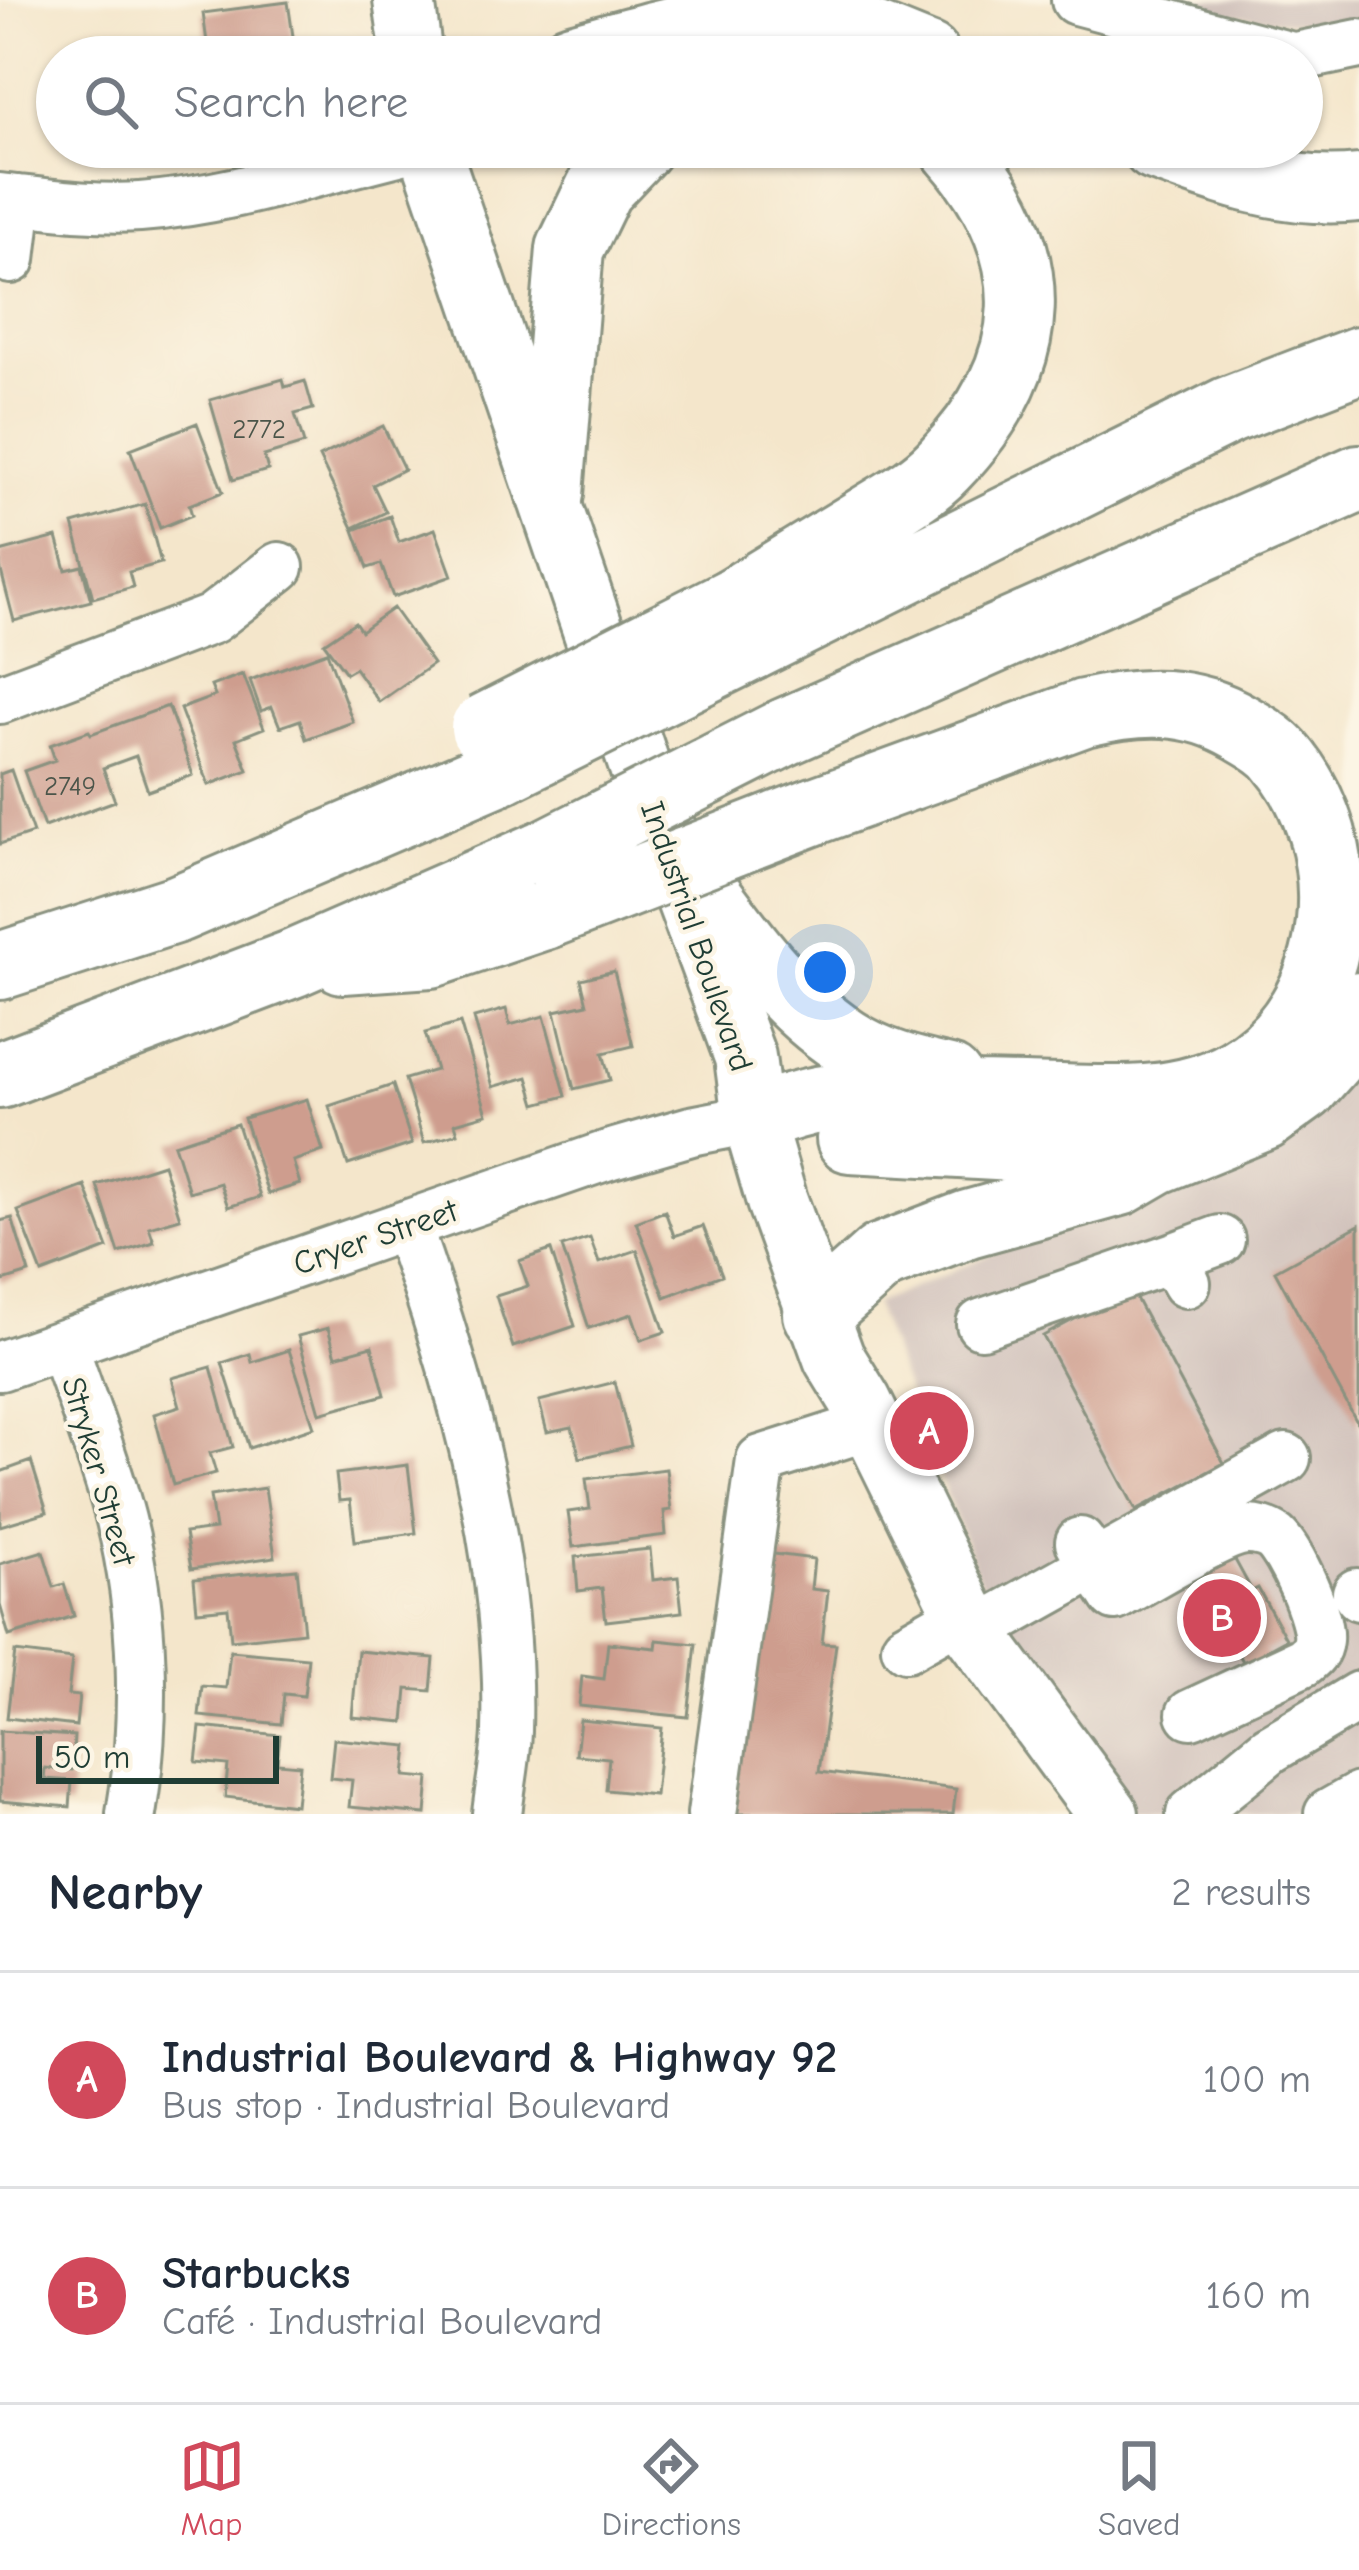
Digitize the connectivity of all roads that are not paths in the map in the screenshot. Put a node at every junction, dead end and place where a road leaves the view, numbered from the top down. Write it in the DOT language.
graph roads {
  1 [pos="404,0"];
  2 [pos="1076,0"];
  3 [pos="409,36"];
  4 [pos="649,36"];
  5 [pos="869,36"];
  6 [pos="1214,36"];
  7 [pos="1359,44"];
  8 [pos="1323,51"];
  9 [pos="330,168"];
  10 [pos="436,168"];
  11 [pos="619,168"];
  12 [pos="968,168"];
  13 [pos="1212,168"];
  14 [pos="1359,188"];
  15 [pos="9,199"];
  16 [pos="11,259"];
  17 [pos="1359,360"];
  18 [pos="1359,478"];
  19 [pos="550,494"];
  20 [pos="279,567"];
  21 [pos="743,624"];
  22 [pos="0,699"];
  23 [pos="662,832"];
  24 [pos="544,885"];
  25 [pos="28,957"];
  26 [pos="1359,1006"];
  27 [pos="0,1076"];
  28 [pos="1022,1097"];
  29 [pos="753,1119"];
  30 [pos="1156,1161"];
  31 [pos="406,1225"];
  32 [pos="1220,1240"];
  33 [pos="817,1314"];
  34 [pos="981,1324"];
  35 [pos="63,1345"];
  36 [pos="0,1366"];
  37 [pos="871,1425"];
  38 [pos="1286,1458"];
  39 [pos="1096,1568"];
  40 [pos="969,1623"];
  41 [pos="906,1647"];
  42 [pos="1359,1696"];
  43 [pos="1191,1714"];
  44 [pos="1359,1796"];
  45 [pos="131,1814"];
  46 [pos="497,1814"];
  47 [pos="712,1814"];
  48 [pos="1108,1814"];
  49 [pos="1191,1814"];
  50 [pos="1329,1814"];
  1 -- 3 [label="main road"];
  2 -- 6 [label="street"];
  4 -- 5 [label="highway"];
  7 -- 8 [label="street"];
  9 -- 15 [label="street"];
  10 -- 19 [label="main road, Industrial Boulevard"];
  11 -- 19 [label="highway"];
  12 -- 21 [label="highway"];
  13 -- 14 [label="highway"];
  15 -- 16 [label="street"];
  17 -- 21 [label="highway"];
  18 -- 24 [label="highway, bridge"];
  19 -- 23 [label="main road, Industrial Boulevard"];
  20 -- 22 [label="street"];
  21 -- 25 [label="highway, bridge"];
  23 -- 28 [label="highway"];
  23 -- 29 [label="main road, Industrial Boulevard"];
  24 -- 27 [label="highway"];
  24 -- 28 [label="highway, bridge"];
  26 -- 30 [label="highway"];
  28 -- 29 [label="highway"];
  29 -- 30 [label="highway"];
  29 -- 31 [label="street, Cryer Street"];
  29 -- 33 [label="main road, Industrial Boulevard"];
  30 -- 33 [label="highway"];
  31 -- 35 [label="street, Cryer Street"];
  31 -- 46 [label="street"];
  32 -- 34 [label="street"];
  33 -- 37 [label="main road, Industrial Boulevard"];
  35 -- 36 [label="street, Cryer Street"];
  35 -- 45 [label="street, Stryker Street"];
  37 -- 40 [label="main road, Industrial Boulevard"];
  37 -- 47 [label="street"];
  38 -- 39 [label="street"];
  39 -- 40 [label="street"];
  39 -- 43 [label="street"];
  40 -- 41 [label="street"];
  40 -- 48 [label="main road, Industrial Boulevard"];
  42 -- 49 [label="street"];
  44 -- 50 [label="street"];
}
